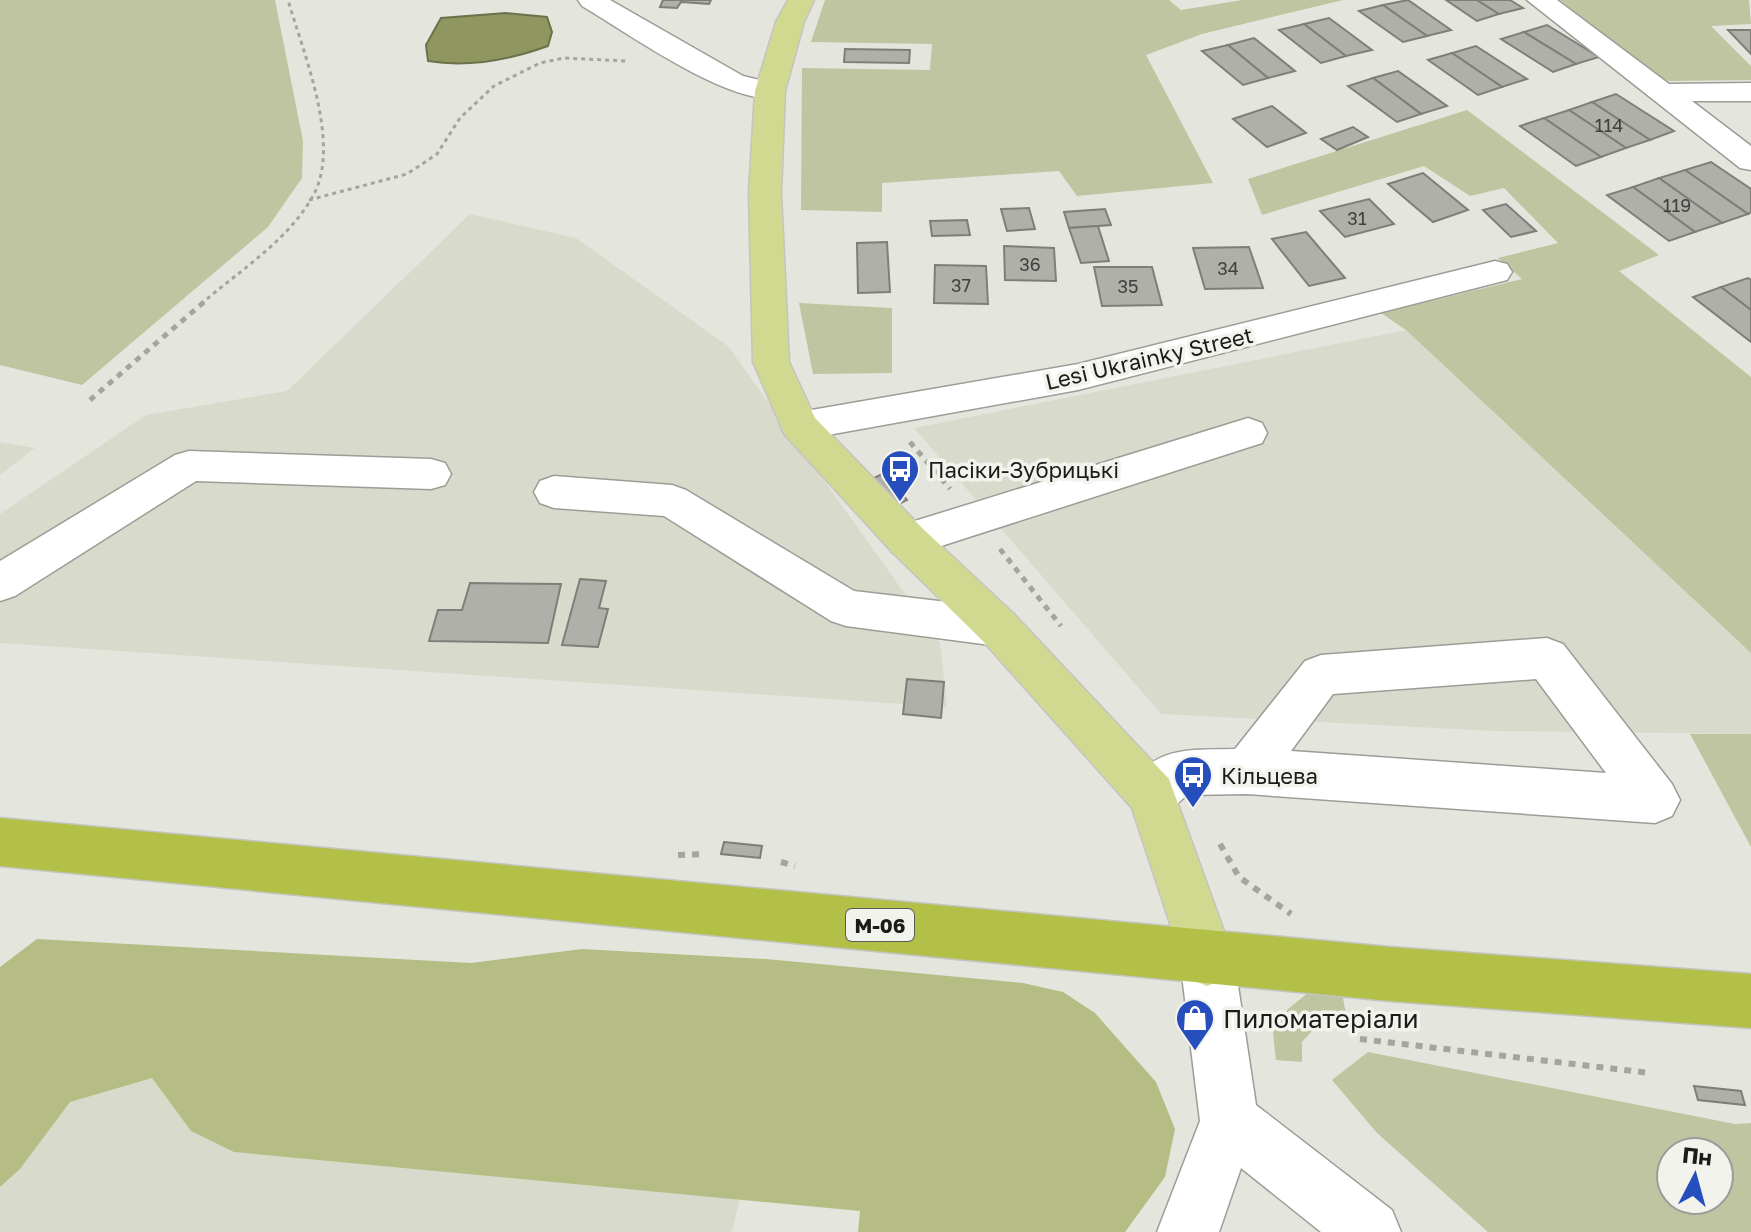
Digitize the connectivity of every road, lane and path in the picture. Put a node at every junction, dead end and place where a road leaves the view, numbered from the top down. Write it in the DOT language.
graph roads {
  1 [pos="288,0"];
  2 [pos="591,0"];
  3 [pos="801,0"];
  4 [pos="1540,0"];
  5 [pos="700,65"];
  6 [pos="770,91"];
  7 [pos="1751,92"];
  8 [pos="1662,93"];
  9 [pos="1751,161"];
  10 [pos="309,200"];
  11 [pos="1495,272"];
  12 [pos="90,400"];
  13 [pos="800,426"];
  14 [pos="1248,433"];
  15 [pos="431,474"];
  16 [pos="554,492"];
  17 [pos="907,540"];
  18 [pos="0,583"];
  19 [pos="998,627"];
  20 [pos="1247,771"];
  21 [pos="1152,795"];
  22 [pos="0,842"];
  23 [pos="1207,959"];
  24 [pos="1751,1001"];
  25 [pos="1360,1039"];
  26 [pos="1650,1073"];
  27 [pos="1229,1121"];
  28 [pos="1188,1232"];
  29 [pos="1370,1232"];
  1 -- 10 [label="path"];
  2 -- 5 [label="street"];
  3 -- 6 [label="main road"];
  4 -- 8 [label="street"];
  5 -- 6 [label="street"];
  5 -- 10 [label="path"];
  6 -- 13 [label="main road"];
  7 -- 8 [label="street"];
  8 -- 9 [label="street"];
  10 -- 12 [label="path"];
  11 -- 13 [label="street, Lesi Ukrainky Street"];
  13 -- 17 [label="main road"];
  14 -- 17 [label="street"];
  15 -- 18 [label="street"];
  16 -- 19 [label="street"];
  17 -- 19 [label="main road"];
  19 -- 21 [label="main road"];
  20 -- 20 [label="street"];
  20 -- 21 [label="street"];
  21 -- 23 [label="main road"];
  22 -- 23 [label="highway, М-06"];
  23 -- 24 [label="highway, М-06"];
  23 -- 27 [label="street"];
  25 -- 26 [label="path"];
  27 -- 28 [label="street"];
  27 -- 29 [label="street"];
}
